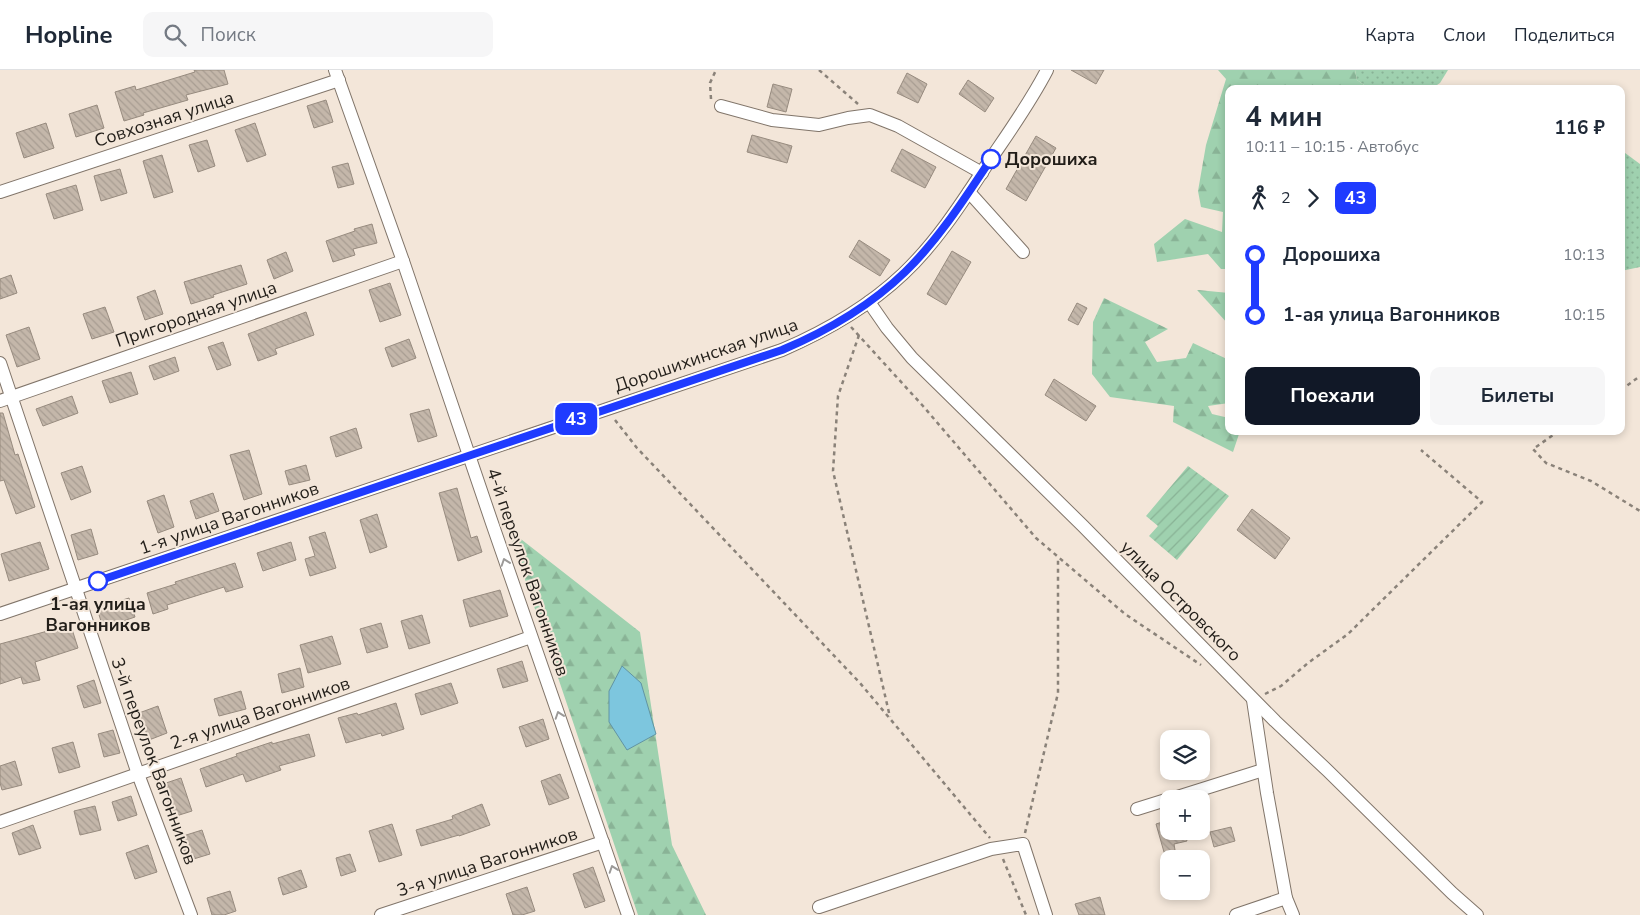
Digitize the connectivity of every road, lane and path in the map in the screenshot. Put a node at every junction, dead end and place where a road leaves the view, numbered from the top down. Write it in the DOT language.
graph roads {
  1 [pos="716,70"];
  2 [pos="819,70"];
  3 [pos="1047,70"];
  4 [pos="337,75"];
  5 [pos="721,106"];
  6 [pos="870,115"];
  7 [pos="982,172"];
  8 [pos="0,192"];
  9 [pos="969,192"];
  10 [pos="1023,252"];
  11 [pos="403,261"];
  12 [pos="869,302"];
  13 [pos="844,319"];
  14 [pos="859,335"];
  15 [pos="0,363"];
  16 [pos="1640,376"];
  17 [pos="1625,387"];
  18 [pos="6,399"];
  19 [pos="606,409"];
  20 [pos="1553,435"];
  21 [pos="1421,450"];
  22 [pos="468,455"];
  23 [pos="1640,511"];
  24 [pos="1058,557"];
  25 [pos="76,589"];
  26 [pos="0,614"];
  27 [pos="531,637"];
  28 [pos="1205,668"];
  29 [pos="1253,700"];
  30 [pos="890,719"];
  31 [pos="1264,770"];
  32 [pos="138,774"];
  33 [pos="1199,790"];
  34 [pos="1160,802"];
  35 [pos="1137,809"];
  36 [pos="0,822"];
  37 [pos="603,842"];
  38 [pos="1023,844"];
  39 [pos="999,848"];
  40 [pos="1286,898"];
  41 [pos="819,907"];
  42 [pos="191,915"];
  43 [pos="381,915"];
  44 [pos="628,915"];
  45 [pos="1026,915"];
  46 [pos="1046,915"];
  47 [pos="1236,915"];
  48 [pos="1293,915"];
  49 [pos="1477,915"];
  1 -- 5 [label="path"];
  2 -- 6 [label="path"];
  3 -- 7 [label="street, Дорошихинская улица"];
  4 -- 8 [label="street, Совхозная улица"];
  4 -- 11 [label="street, 4-й переулок Вагонников"];
  5 -- 6 [label="street"];
  6 -- 7 [label="street"];
  7 -- 9 [label="street, Дорошихинская улица"];
  9 -- 10 [label="street"];
  9 -- 12 [label="street, Дорошихинская улица"];
  11 -- 18 [label="street, Пригородная улица"];
  11 -- 22 [label="street, 4-й переулок Вагонников"];
  12 -- 13 [label="street, Дорошихинская улица"];
  12 -- 29 [label="street, улица Островского"];
  13 -- 14 [label="path"];
  13 -- 19 [label="street, Дорошихинская улица"];
  14 -- 24 [label="path"];
  14 -- 30 [label="path"];
  15 -- 18 [label="street, 3-й переулок Вагонников"];
  16 -- 17 [label="path"];
  18 -- 25 [label="street, 3-й переулок Вагонников"];
  19 -- 22 [label="street, Дорошихинская улица"];
  19 -- 30 [label="path"];
  20 -- 23 [label="path"];
  21 -- 29 [label="path"];
  22 -- 25 [label="street, 1-я улица Вагонников"];
  27 -- 22 [label="street, 4-й переулок Вагонников, one-way"];
  24 -- 28 [label="path"];
  24 -- 38 [label="path"];
  25 -- 26 [label="street, 1-я улица Вагонников"];
  25 -- 32 [label="street, 3-й переулок Вагонников"];
  27 -- 32 [label="street, 2-я улица Вагонников"];
  37 -- 27 [label="street, 4-й переулок Вагонников, one-way"];
  29 -- 31 [label="street"];
  29 -- 49 [label="street, улица Островского"];
  30 -- 39 [label="path"];
  31 -- 33 [label="street"];
  31 -- 40 [label="street"];
  32 -- 36 [label="street, 2-я улица Вагонников"];
  32 -- 42 [label="street, 3-й переулок Вагонников"];
  34 -- 35 [label="street"];
  37 -- 43 [label="street, 3-я улица Вагонников"];
  44 -- 37 [label="street, 4-й переулок Вагонников, one-way"];
  38 -- 39 [label="street"];
  38 -- 46 [label="street"];
  39 -- 41 [label="street"];
  39 -- 45 [label="path"];
  40 -- 47 [label="street"];
  40 -- 48 [label="street"];
}
